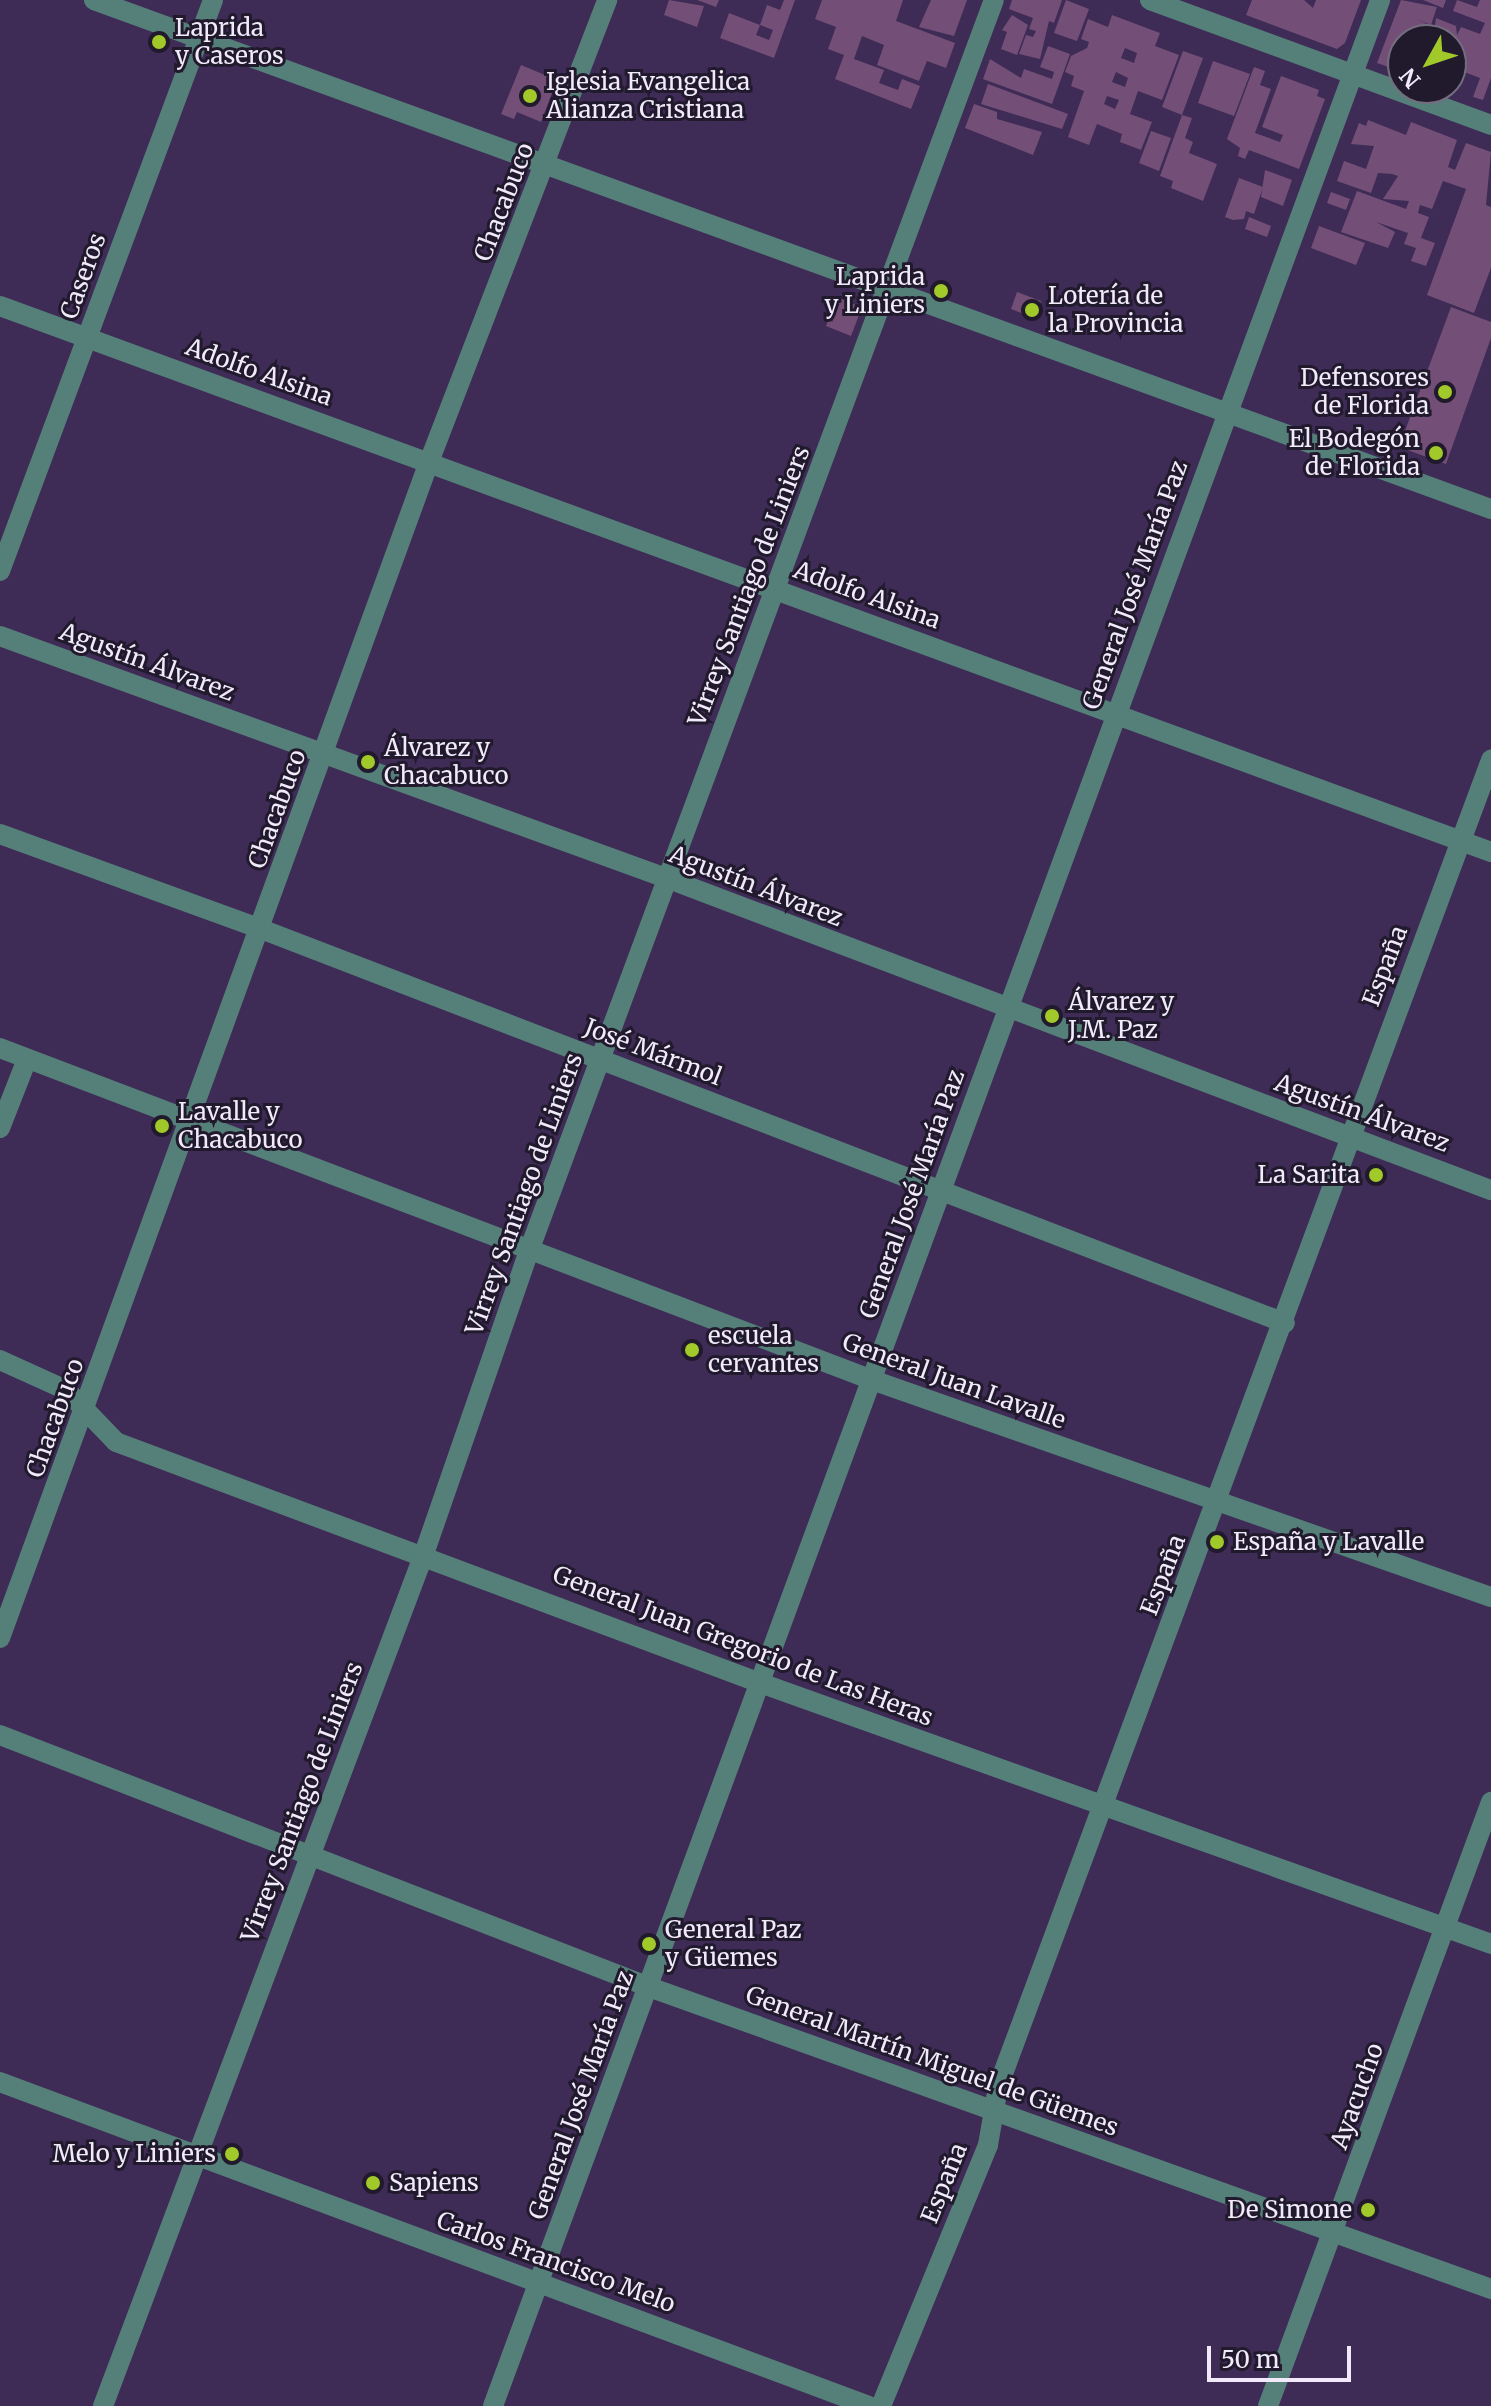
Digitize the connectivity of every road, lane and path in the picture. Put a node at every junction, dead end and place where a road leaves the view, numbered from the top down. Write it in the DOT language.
graph roads {
  1 [pos="94,0"];
  2 [pos="213,0"];
  3 [pos="607,0"];
  4 [pos="994,0"];
  5 [pos="1150,0"];
  6 [pos="1380,0"];
  7 [pos="198,39"];
  8 [pos="1353,73"];
  9 [pos="1491,125"];
  10 [pos="547,164"];
  11 [pos="886,289"];
  12 [pos="0,306"];
  13 [pos="88,337"];
  14 [pos="1225,416"];
  15 [pos="429,462"];
  16 [pos="1491,509"];
  17 [pos="0,571"];
  18 [pos="777,589"];
  19 [pos="0,636"];
  20 [pos="1115,713"];
  21 [pos="325,756"];
  22 [pos="1491,760"];
  23 [pos="0,834"];
  24 [pos="1461,841"];
  25 [pos="1491,852"];
  26 [pos="666,878"];
  27 [pos="261,929"];
  28 [pos="1007,1010"];
  29 [pos="0,1048"];
  30 [pos="27,1059"];
  31 [pos="601,1060"];
  32 [pos="190,1119"];
  33 [pos="0,1128"];
  34 [pos="1349,1136"];
  35 [pos="1491,1190"];
  36 [pos="940,1191"];
  37 [pos="530,1248"];
  38 [pos="1285,1323"];
  39 [pos="0,1360"];
  40 [pos="872,1380"];
  41 [pos="87,1410"];
  42 [pos="1219,1504"];
  43 [pos="424,1554"];
  44 [pos="1491,1597"];
  45 [pos="0,1638"];
  46 [pos="763,1684"];
  47 [pos="0,1735"];
  48 [pos="1491,1802"];
  49 [pos="1104,1807"];
  50 [pos="309,1858"];
  51 [pos="1444,1926"];
  52 [pos="1491,1944"];
  53 [pos="649,1987"];
  54 [pos="0,2082"];
  55 [pos="994,2111"];
  56 [pos="194,2156"];
  57 [pos="1335,2235"];
  58 [pos="540,2282"];
  59 [pos="1491,2289"];
  60 [pos="103,2406"];
  61 [pos="493,2406"];
  62 [pos="869,2406"];
  63 [pos="881,2406"];
  64 [pos="1268,2406"];
  1 -- 7 [label="street"];
  2 -- 7 [label="street, Caseros"];
  3 -- 10 [label="street, Chacabuco"];
  4 -- 11 [label="street, Virrey Santiago de Liniers"];
  5 -- 8 [label="street"];
  6 -- 8 [label="street, General José María Paz"];
  7 -- 10 [label="street"];
  7 -- 13 [label="street, Caseros"];
  8 -- 9 [label="street"];
  8 -- 14 [label="street, General José María Paz"];
  10 -- 11 [label="street"];
  10 -- 15 [label="street, Chacabuco"];
  11 -- 14 [label="street"];
  11 -- 18 [label="street, Virrey Santiago de Liniers"];
  12 -- 13 [label="street, Adolfo Alsina"];
  13 -- 15 [label="street, Adolfo Alsina"];
  13 -- 17 [label="street, Caseros"];
  14 -- 16 [label="street"];
  14 -- 20 [label="street, General José María Paz"];
  15 -- 18 [label="street, Adolfo Alsina"];
  15 -- 21 [label="street, Chacabuco"];
  18 -- 20 [label="street, Adolfo Alsina"];
  18 -- 26 [label="street, Virrey Santiago de Liniers"];
  19 -- 21 [label="street, Agustín Álvarez"];
  20 -- 24 [label="street, Adolfo Alsina"];
  20 -- 28 [label="street, General José María Paz"];
  21 -- 26 [label="street, Agustín Álvarez"];
  21 -- 27 [label="street, Chacabuco"];
  22 -- 24 [label="street, España"];
  23 -- 27 [label="street, José Mármol"];
  24 -- 25 [label="street, Adolfo Alsina"];
  24 -- 34 [label="street, España"];
  26 -- 28 [label="street, Agustín Álvarez"];
  26 -- 31 [label="street, Virrey Santiago de Liniers"];
  27 -- 31 [label="street, José Mármol"];
  27 -- 32 [label="street, Chacabuco"];
  28 -- 34 [label="street, Agustín Álvarez"];
  28 -- 36 [label="street, General José María Paz"];
  29 -- 30 [label="street, General Juan Lavalle"];
  30 -- 32 [label="street, General Juan Lavalle"];
  30 -- 33 [label="street"];
  31 -- 36 [label="street, José Mármol"];
  31 -- 37 [label="street, Virrey Santiago de Liniers"];
  32 -- 37 [label="street, General Juan Lavalle"];
  32 -- 41 [label="street, Chacabuco"];
  34 -- 35 [label="street, Agustín Álvarez"];
  34 -- 38 [label="street, España"];
  36 -- 38 [label="street, José Mármol"];
  36 -- 40 [label="street, General José María Paz"];
  37 -- 40 [label="street, General Juan Lavalle"];
  37 -- 43 [label="street, Virrey Santiago de Liniers"];
  38 -- 42 [label="street, España"];
  39 -- 41 [label="street, General Juan Gregorio de Las Heras"];
  40 -- 42 [label="street, General Juan Lavalle"];
  40 -- 46 [label="street, General José María Paz"];
  41 -- 43 [label="street, General Juan Gregorio de Las Heras"];
  41 -- 45 [label="street, Chacabuco"];
  42 -- 44 [label="street, General Juan Lavalle"];
  42 -- 49 [label="street, España"];
  43 -- 46 [label="street, General Juan Gregorio de Las Heras"];
  43 -- 50 [label="street, Virrey Santiago de Liniers"];
  46 -- 49 [label="street, General Juan Gregorio de Las Heras"];
  46 -- 53 [label="street, General José María Paz"];
  47 -- 50 [label="street, General Martín Miguel de Güemes"];
  48 -- 51 [label="street, Ayacucho"];
  49 -- 51 [label="street, General Juan Gregorio de Las Heras"];
  49 -- 55 [label="street, España"];
  50 -- 53 [label="street, General Martín Miguel de Güemes"];
  50 -- 56 [label="street, Virrey Santiago de Liniers"];
  51 -- 52 [label="street, General Juan Gregorio de Las Heras"];
  51 -- 57 [label="street, Ayacucho"];
  53 -- 55 [label="street, General Martín Miguel de Güemes"];
  53 -- 58 [label="street, General José María Paz"];
  54 -- 56 [label="street, Carlos Francisco Melo"];
  55 -- 57 [label="street, General Martín Miguel de Güemes"];
  55 -- 63 [label="street, España"];
  56 -- 58 [label="street, Carlos Francisco Melo"];
  56 -- 60 [label="street, Virrey Santiago de Liniers"];
  57 -- 59 [label="street, General Martín Miguel de Güemes"];
  57 -- 64 [label="street, Ayacucho"];
  58 -- 61 [label="street, General José María Paz"];
  58 -- 62 [label="street, Carlos Francisco Melo"];
}
